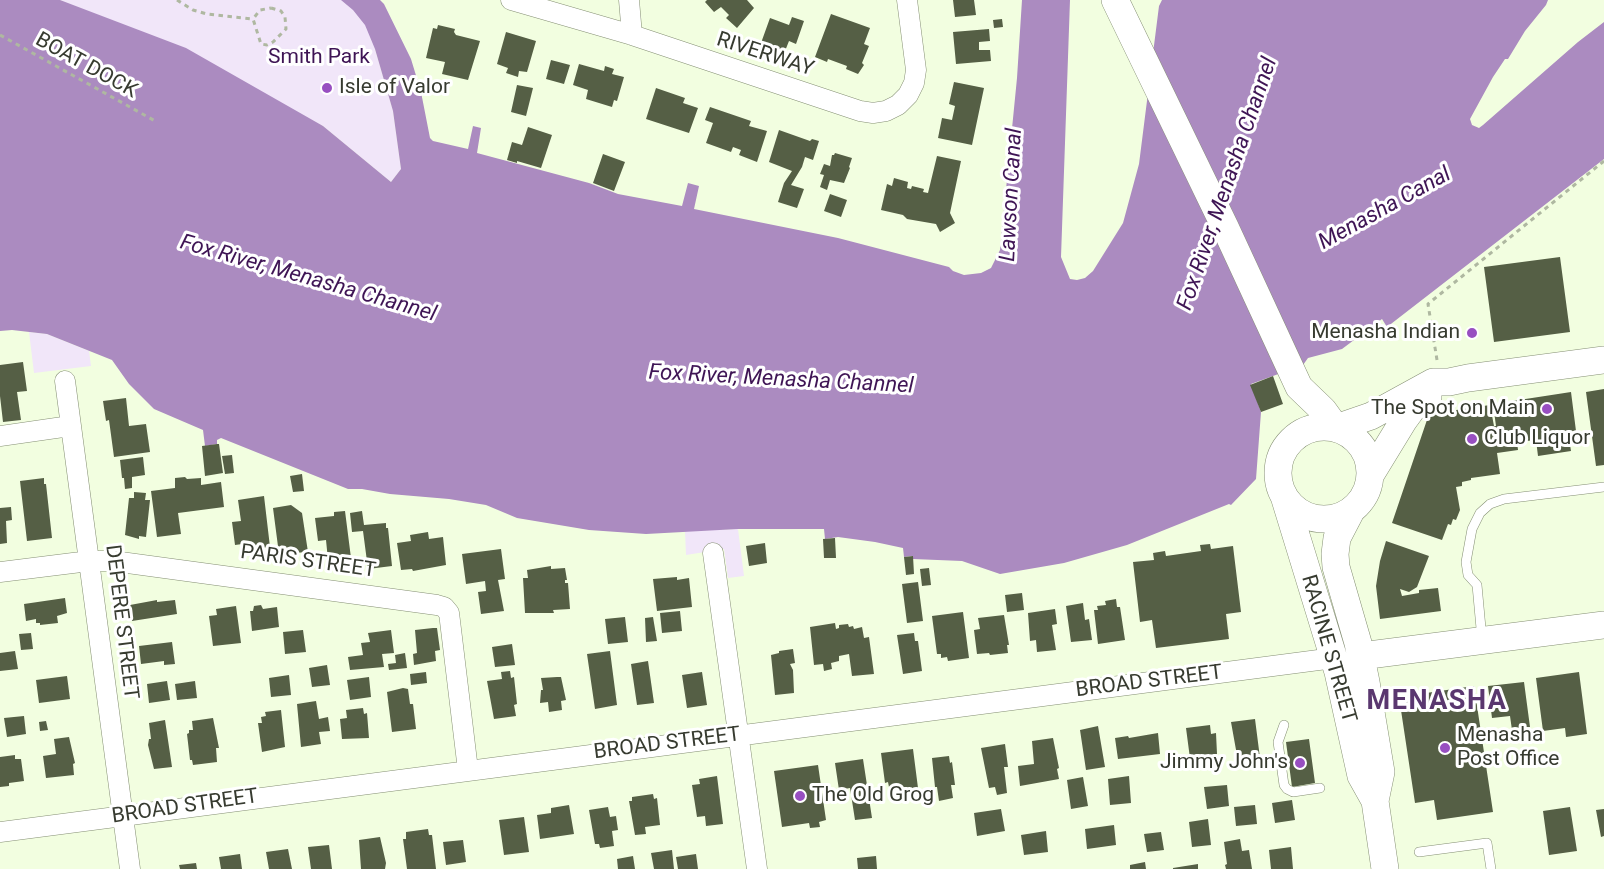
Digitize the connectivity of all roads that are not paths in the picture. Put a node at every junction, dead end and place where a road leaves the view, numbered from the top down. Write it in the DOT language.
graph roads {
  1 [pos="511,0"];
  2 [pos="629,0"];
  3 [pos="907,0"];
  4 [pos="1115,0"];
  5 [pos="632,35"];
  6 [pos="1604,360"];
  7 [pos="1443,373"];
  8 [pos="65,381"];
  9 [pos="1299,387"];
  10 [pos="70,426"];
  11 [pos="1336,428"];
  12 [pos="0,436"];
  13 [pos="1292,440"];
  14 [pos="1371,474"];
  15 [pos="1604,487"];
  16 [pos="1284,496"];
  17 [pos="1350,513"];
  18 [pos="713,553"];
  19 [pos="89,561"];
  20 [pos="0,572"];
  21 [pos="1604,625"];
  22 [pos="1482,641"];
  23 [pos="1361,656"];
  24 [pos="1334,658"];
  25 [pos="1284,724"];
  26 [pos="739,735"];
  27 [pos="468,770"];
  28 [pos="1320,788"];
  29 [pos="1375,801"];
  30 [pos="122,815"];
  31 [pos="0,831"];
  32 [pos="1419,852"];
  33 [pos="130,869"];
  34 [pos="757,869"];
  35 [pos="1385,869"];
  36 [pos="1491,869"];
  1 -- 5 [label="street, RIVERWAY"];
  2 -- 5 [label="street"];
  3 -- 5 [label="street, RIVERWAY"];
  4 -- 9 [label="main road"];
  6 -- 7 [label="main road"];
  7 -- 11 [label="main road"];
  7 -- 14 [label="main road"];
  8 -- 10 [label="street, DEPERE STREET"];
  9 -- 11 [label="main road"];
  9 -- 13 [label="main road"];
  10 -- 12 [label="street"];
  10 -- 19 [label="street, DEPERE STREET"];
  11 -- 13 [label="main road"];
  11 -- 14 [label="main road"];
  13 -- 16 [label="main road"];
  14 -- 17 [label="main road"];
  15 -- 22 [label="lane"];
  16 -- 17 [label="main road"];
  16 -- 24 [label="main road, RACINE STREET"];
  17 -- 23 [label="main road, RACINE STREET"];
  18 -- 26 [label="street"];
  19 -- 20 [label="street, PARIS STREET"];
  19 -- 27 [label="street, PARIS STREET"];
  19 -- 30 [label="street, DEPERE STREET"];
  21 -- 22 [label="main road"];
  22 -- 23 [label="main road"];
  23 -- 29 [label="main road, RACINE STREET"];
  24 -- 26 [label="street, BROAD STREET"];
  24 -- 29 [label="main road, RACINE STREET"];
  25 -- 28 [label="lane"];
  26 -- 27 [label="street, BROAD STREET"];
  26 -- 34 [label="street"];
  27 -- 30 [label="street, BROAD STREET"];
  29 -- 35 [label="main road, RACINE STREET"];
  30 -- 31 [label="street, BROAD STREET"];
  30 -- 33 [label="street, DEPERE STREET"];
  32 -- 36 [label="lane"];
}
